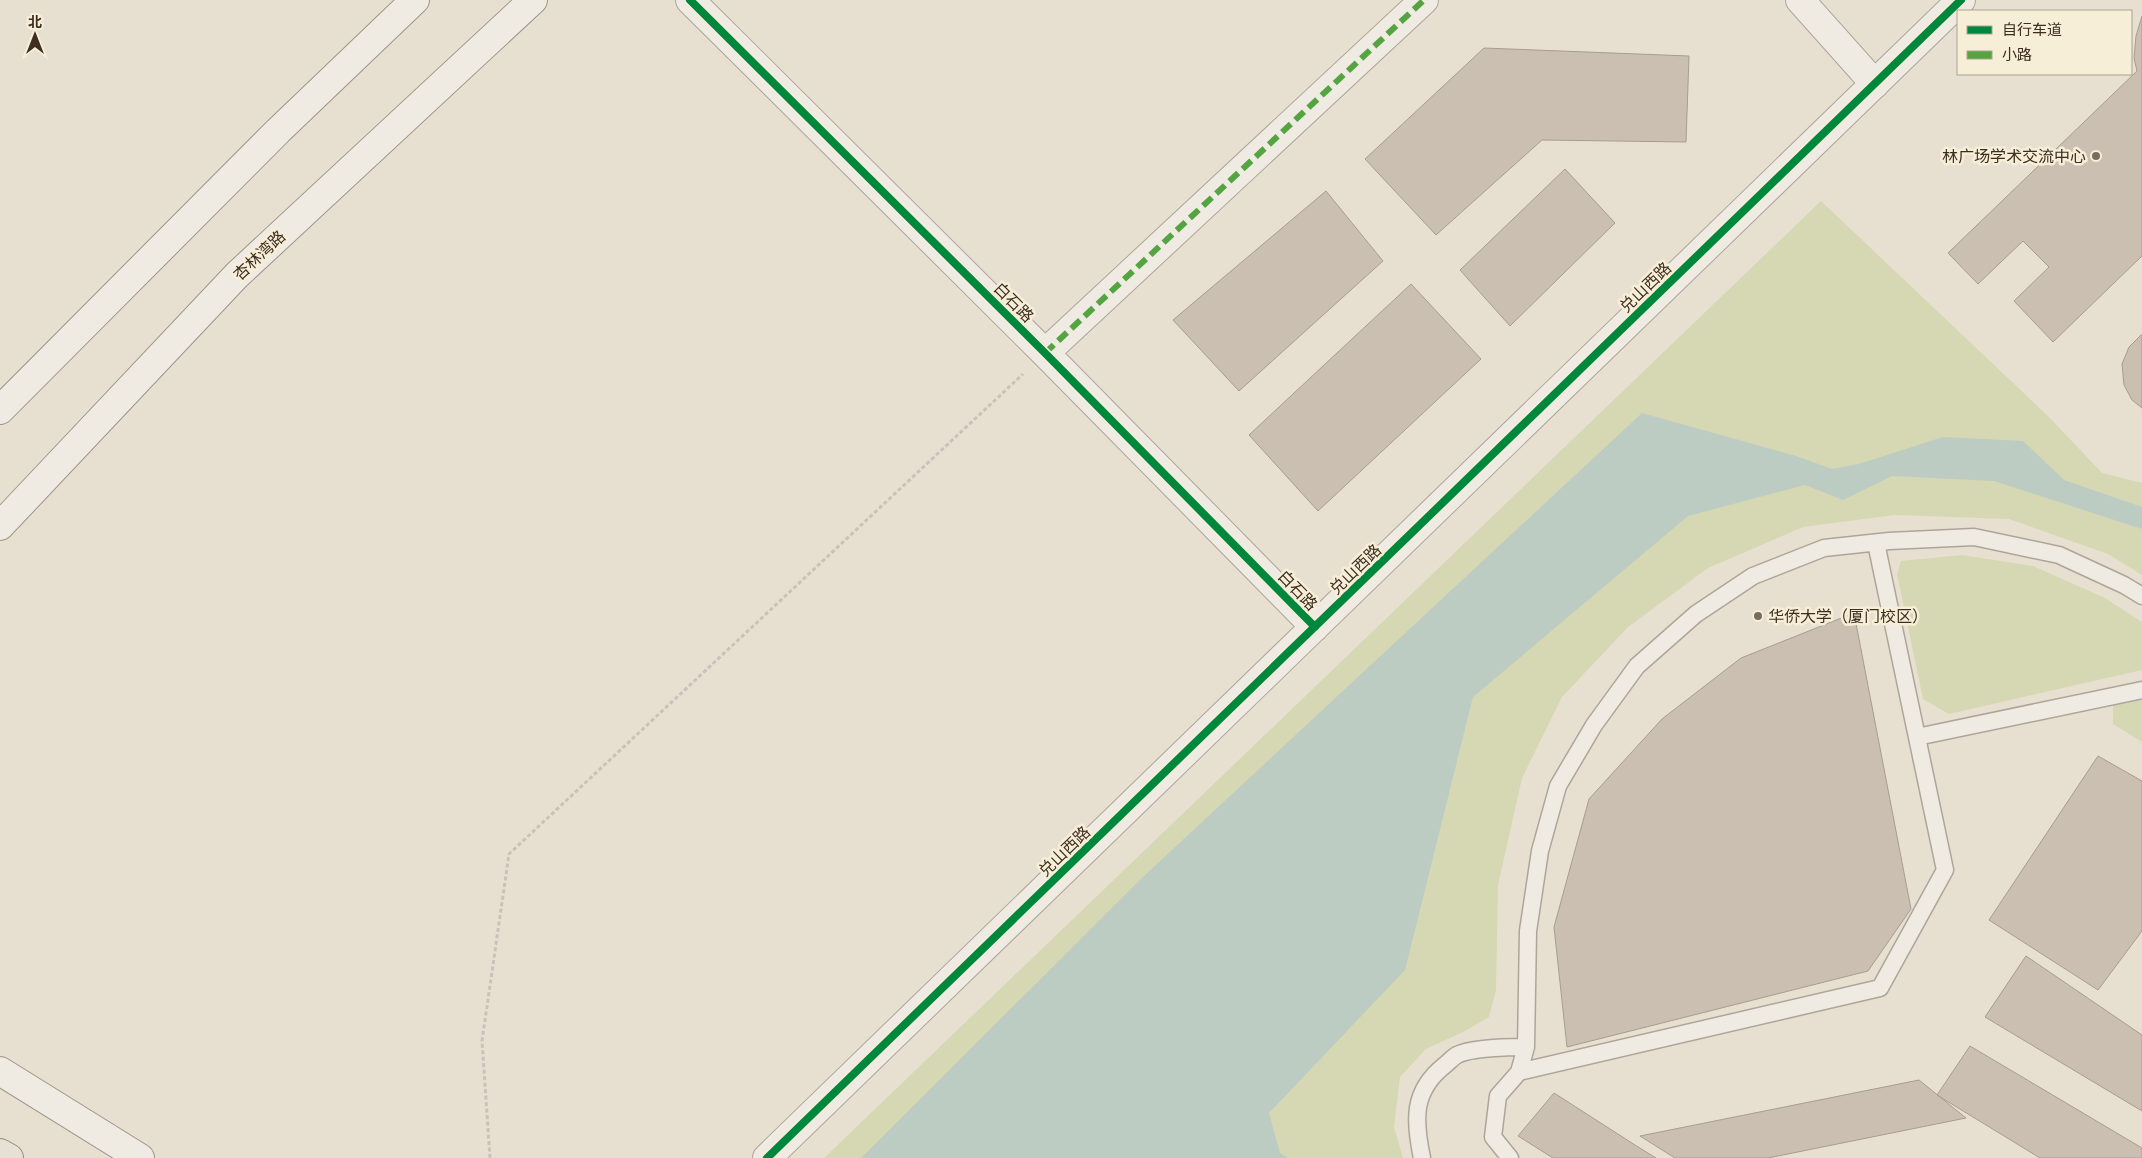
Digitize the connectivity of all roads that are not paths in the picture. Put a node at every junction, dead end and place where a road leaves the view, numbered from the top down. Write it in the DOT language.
graph roads {
  1 [pos="415,0"];
  2 [pos="533,0"];
  3 [pos="690,0"];
  4 [pos="1424,0"];
  5 [pos="1800,0"];
  6 [pos="1961,0"];
  7 [pos="1875,84"];
  8 [pos="1045,353"];
  9 [pos="0,410"];
  10 [pos="4,523"];
  11 [pos="1876,543"];
  12 [pos="2142,596"];
  13 [pos="1315,627"];
  14 [pos="2142,690"];
  15 [pos="1917,738"];
  16 [pos="1526,1047"];
  17 [pos="0,1071"];
  18 [pos="1519,1072"];
  19 [pos="0,1153"];
  20 [pos="8,1158"];
  21 [pos="140,1158"];
  22 [pos="767,1158"];
  23 [pos="1422,1158"];
  24 [pos="1510,1158"];
  1 -- 9 [label="street"];
  2 -- 10 [label="street, 杏林湾路"];
  3 -- 8 [label="street, 白石路"];
  4 -- 8 [label="street"];
  5 -- 7 [label="street"];
  6 -- 7 [label="street, 兑山西路"];
  7 -- 13 [label="street, 兑山西路"];
  8 -- 13 [label="street, 白石路"];
  11 -- 12 [label="lane"];
  11 -- 15 [label="lane"];
  11 -- 16 [label="lane"];
  13 -- 22 [label="street, 兑山西路"];
  14 -- 15 [label="lane"];
  15 -- 18 [label="lane"];
  16 -- 18 [label="lane"];
  16 -- 23 [label="lane"];
  17 -- 21 [label="street"];
  18 -- 24 [label="lane"];
  19 -- 20 [label="main road"];
}
